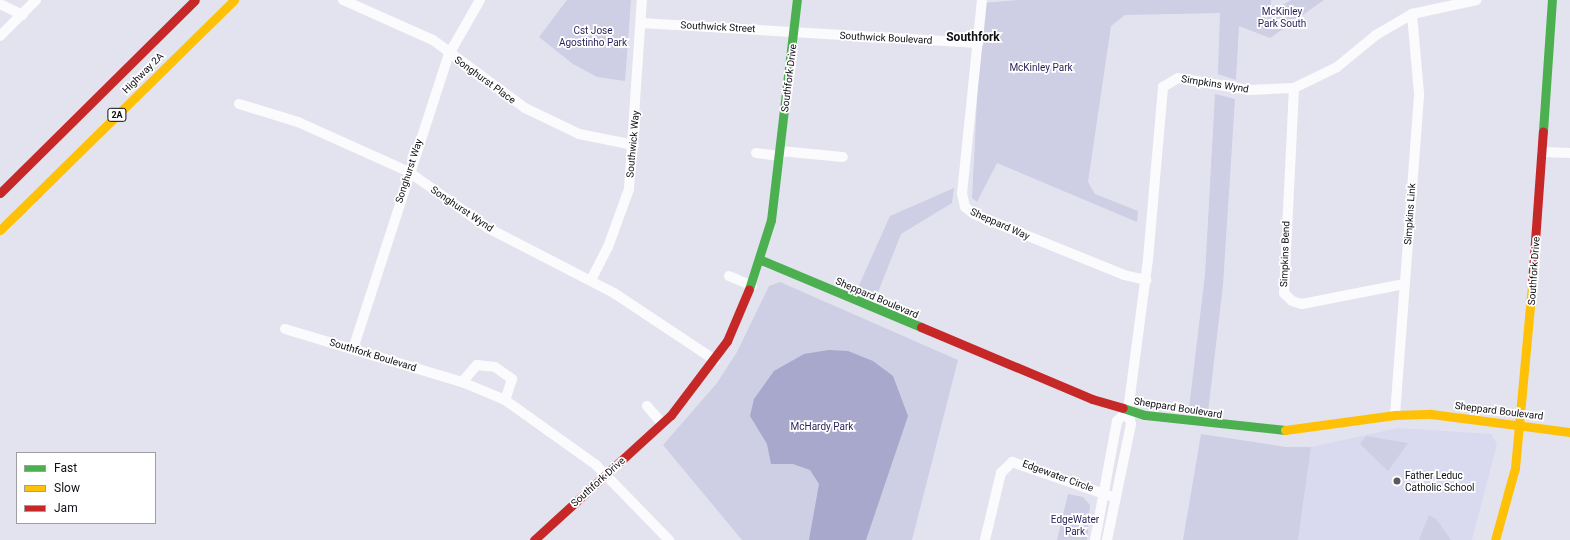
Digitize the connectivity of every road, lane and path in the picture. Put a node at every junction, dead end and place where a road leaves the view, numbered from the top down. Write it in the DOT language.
graph roads {
  1 [pos="36,0"];
  2 [pos="195,0"];
  3 [pos="234,0"];
  4 [pos="343,0"];
  5 [pos="480,0"];
  6 [pos="642,0"];
  7 [pos="797,0"];
  8 [pos="982,0"];
  9 [pos="1477,0"];
  10 [pos="1552,0"];
  11 [pos="0,4"];
  12 [pos="1412,14"];
  13 [pos="23,15"];
  14 [pos="641,23"];
  15 [pos="795,32"];
  16 [pos="0,36"];
  17 [pos="978,43"];
  18 [pos="449,54"];
  19 [pos="1294,88"];
  20 [pos="239,104"];
  21 [pos="634,145"];
  22 [pos="1542,152"];
  23 [pos="756,153"];
  24 [pos="780,153"];
  25 [pos="1570,153"];
  26 [pos="843,157"];
  27 [pos="409,172"];
  28 [pos="0,192"];
  29 [pos="0,230"];
  30 [pos="761,260"];
  31 [pos="729,276"];
  32 [pos="591,280"];
  33 [pos="1146,280"];
  34 [pos="1404,284"];
  35 [pos="752,286"];
  36 [pos="285,329"];
  37 [pos="353,349"];
  38 [pos="715,360"];
  39 [pos="462,382"];
  40 [pos="505,400"];
  41 [pos="647,406"];
  42 [pos="1128,411"];
  43 [pos="1395,415"];
  44 [pos="662,423"];
  45 [pos="1522,424"];
  46 [pos="1570,432"];
  47 [pos="607,475"];
  48 [pos="1102,492"];
  49 [pos="1116,498"];
  50 [pos="534,540"];
  51 [pos="669,540"];
  52 [pos="985,540"];
  53 [pos="1095,540"];
  54 [pos="1107,540"];
  55 [pos="1495,540"];
  1 -- 13 [label="street"];
  2 -- 28 [label="street, Highway 2A"];
  3 -- 29 [label="street, Highway 2A / 2A"];
  4 -- 18 [label="street, Songhurst Place"];
  5 -- 18 [label="street, Songhurst Way"];
  6 -- 14 [label="street, Southwick Way"];
  7 -- 15 [label="street, Southfork Drive"];
  8 -- 17 [label="street"];
  9 -- 12 [label="street, Simpkins Wynd"];
  10 -- 22 [label="street, Southfork Drive"];
  11 -- 13 [label="street"];
  12 -- 19 [label="street, Simpkins Wynd"];
  12 -- 34 [label="street, Simpkins Link"];
  13 -- 16 [label="street"];
  14 -- 15 [label="street, Southwick Street"];
  14 -- 21 [label="street, Southwick Way"];
  15 -- 17 [label="street, Southwick Boulevard"];
  15 -- 24 [label="street, Southfork Drive"];
  17 -- 33 [label="street, Sheppard Way"];
  18 -- 21 [label="street, Songhurst Place"];
  18 -- 27 [label="street, Songhurst Way"];
  19 -- 33 [label="street, Simpkins Wynd"];
  19 -- 34 [label="street, Simpkins Bend"];
  20 -- 27 [label="street, Songhurst Wynd"];
  21 -- 32 [label="street, Southwick Way"];
  22 -- 25 [label="street"];
  22 -- 45 [label="street, Southfork Drive"];
  23 -- 24 [label="street"];
  24 -- 26 [label="street"];
  24 -- 30 [label="street, Southfork Drive"];
  27 -- 32 [label="street, Songhurst Wynd"];
  27 -- 37 [label="street, Songhurst Way"];
  30 -- 35 [label="street, Southfork Drive"];
  30 -- 42 [label="street, Sheppard Boulevard"];
  31 -- 35 [label="street"];
  32 -- 38 [label="street, Songhurst Wynd"];
  33 -- 42 [label="street, Simpkins Wynd"];
  34 -- 43 [label="street, Simpkins Link"];
  35 -- 38 [label="street, Southfork Drive"];
  36 -- 37 [label="street, Southfork Boulevard"];
  37 -- 39 [label="street, Southfork Boulevard"];
  38 -- 44 [label="street, Southfork Drive"];
  39 -- 40 [label="street, Southfork Boulevard"];
  39 -- 40 [label="street"];
  40 -- 47 [label="street, Southfork Boulevard"];
  41 -- 44 [label="street"];
  42 -- 43 [label="street, Sheppard Boulevard"];
  42 -- 48 [label="street"];
  42 -- 49 [label="street, Simpkins Wynd"];
  43 -- 45 [label="street, Sheppard Boulevard"];
  44 -- 47 [label="street, Southfork Drive"];
  45 -- 46 [label="street, Sheppard Boulevard"];
  45 -- 55 [label="street, Southfork Drive"];
  47 -- 50 [label="street, Southfork Drive"];
  47 -- 51 [label="street, Southfork Boulevard"];
  48 -- 49 [label="street, Edgewater Circle"];
  48 -- 52 [label="street, Edgewater Circle"];
  48 -- 53 [label="street"];
  49 -- 54 [label="street, Simpkins Wynd"];
}
